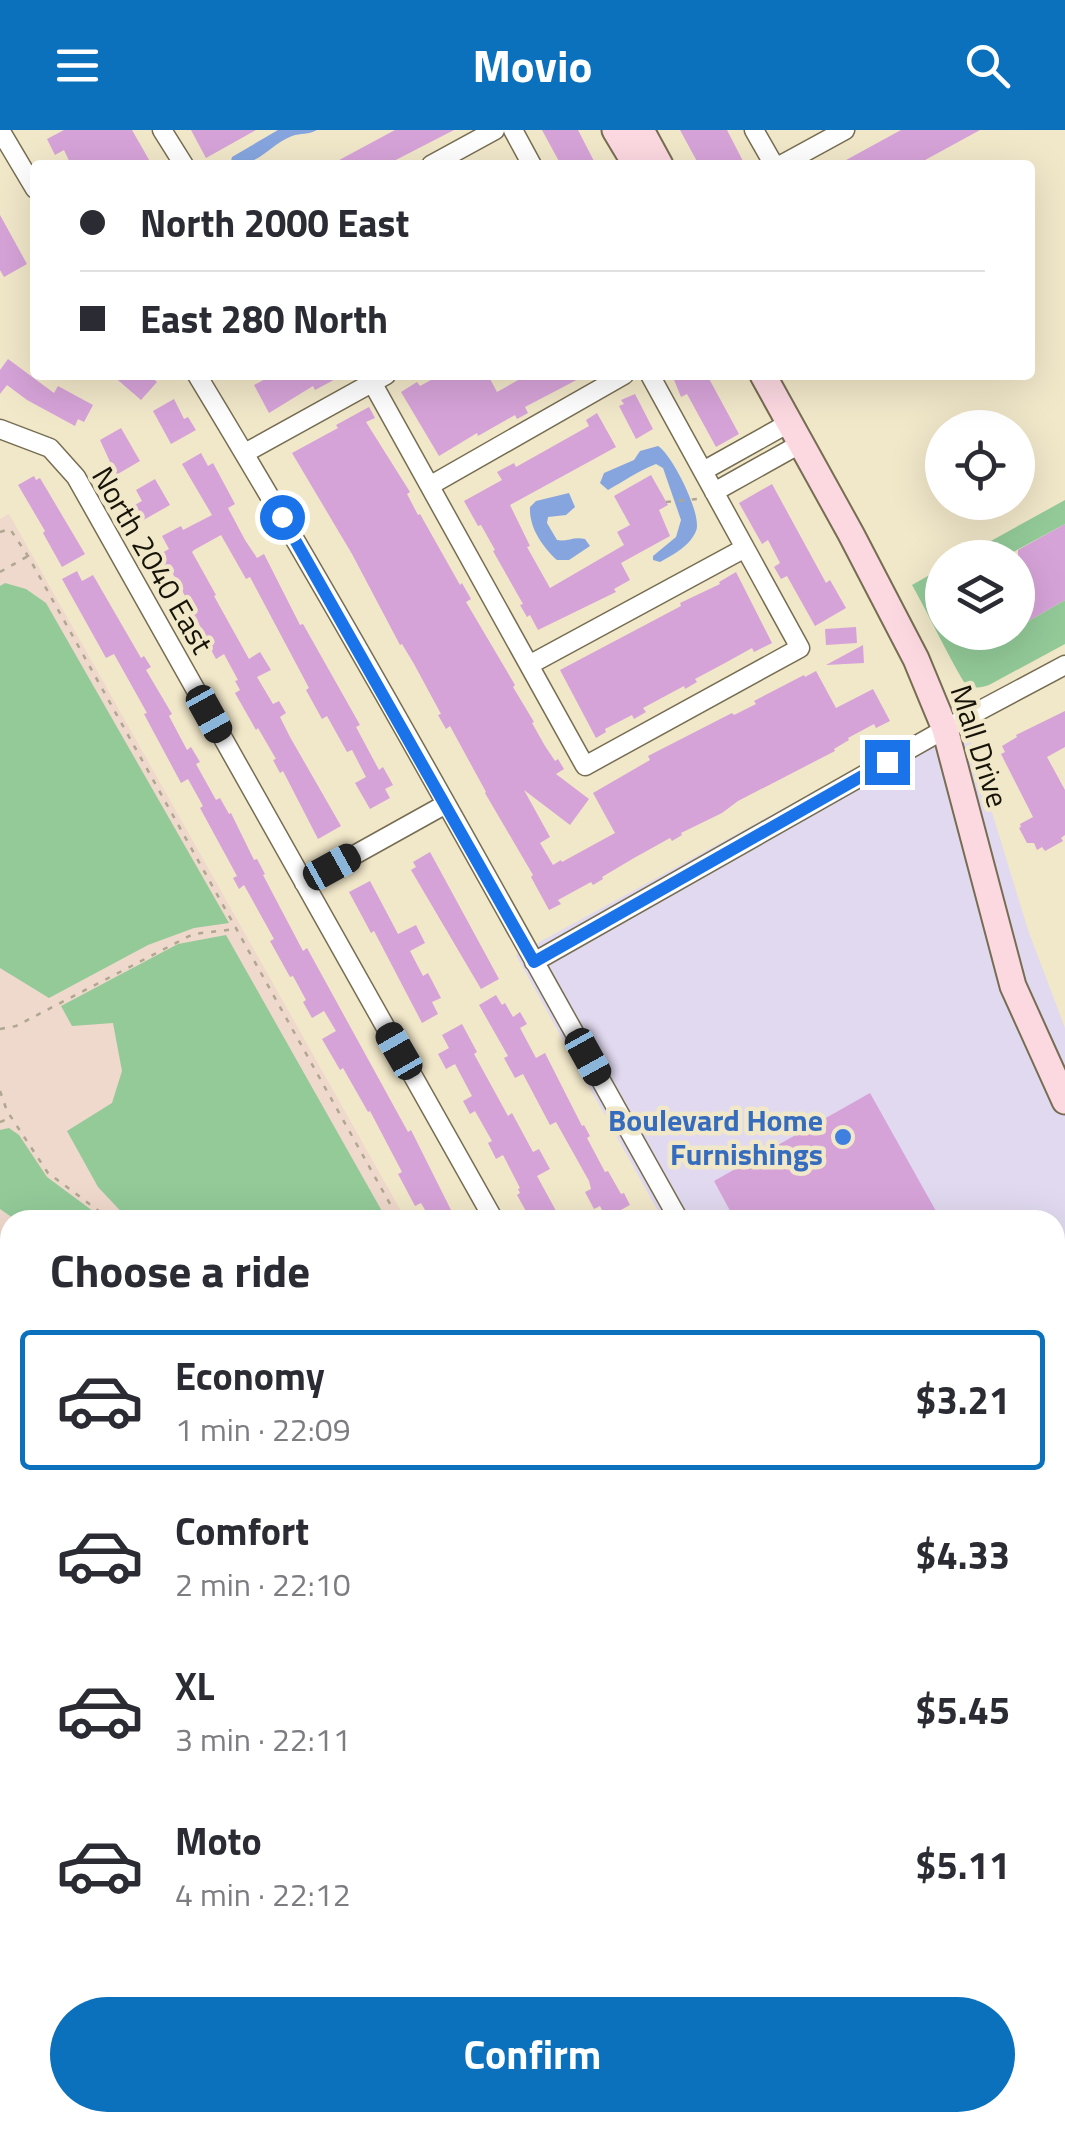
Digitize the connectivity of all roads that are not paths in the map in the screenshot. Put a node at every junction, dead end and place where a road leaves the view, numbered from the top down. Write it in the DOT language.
graph roads {
  1 [pos="0,130"];
  2 [pos="162,130"];
  3 [pos="495,130"];
  4 [pos="513,130"];
  5 [pos="615,130"];
  6 [pos="641,130"];
  7 [pos="754,130"];
  8 [pos="845,130"];
  9 [pos="181,160"];
  10 [pos="440,160"];
  11 [pos="529,160"];
  12 [pos="633,160"];
  13 [pos="657,160"];
  14 [pos="774,160"];
  15 [pos="787,160"];
  16 [pos="30,181"];
  17 [pos="201,380"];
  18 [pos="373,380"];
  19 [pos="377,380"];
  20 [pos="615,380"];
  21 [pos="653,380"];
  22 [pos="766,380"];
  23 [pos="0,429"];
  24 [pos="794,433"];
  25 [pos="245,453"];
  26 [pos="703,471"];
  27 [pos="431,485"];
  28 [pos="709,495"];
  29 [pos="745,548"];
  30 [pos="529,665"];
  31 [pos="1065,666"];
  32 [pos="945,730"];
  33 [pos="446,804"];
  34 [pos="304,883"];
  35 [pos="534,962"];
  36 [pos="1065,1101"];
  37 [pos="488,1210"];
  38 [pos="670,1210"];
  1 -- 16 [label="street"];
  2 -- 9 [label="street"];
  3 -- 10 [label="street"];
  4 -- 11 [label="street"];
  5 -- 12 [label="main road"];
  6 -- 13 [label="main road"];
  7 -- 14 [label="street"];
  8 -- 15 [label="street"];
  17 -- 25 [label="street"];
  18 -- 25 [label="street"];
  19 -- 27 [label="street"];
  20 -- 27 [label="street"];
  21 -- 26 [label="street"];
  22 -- 24 [label="main road, Mall Drive"];
  23 -- 34 [label="street, North 2040 East"];
  24 -- 26 [label="street"];
  24 -- 28 [label="street"];
  24 -- 32 [label="main road, Mall Drive"];
  25 -- 33 [label="street"];
  26 -- 28 [label="street"];
  27 -- 30 [label="street"];
  28 -- 29 [label="street"];
  29 -- 30 [label="street"];
  29 -- 30 [label="street"];
  31 -- 32 [label="street"];
  32 -- 35 [label="street"];
  32 -- 36 [label="main road, Mall Drive"];
  33 -- 34 [label="street"];
  33 -- 35 [label="street"];
  34 -- 37 [label="street, North 2040 East"];
  35 -- 38 [label="street"];
}
